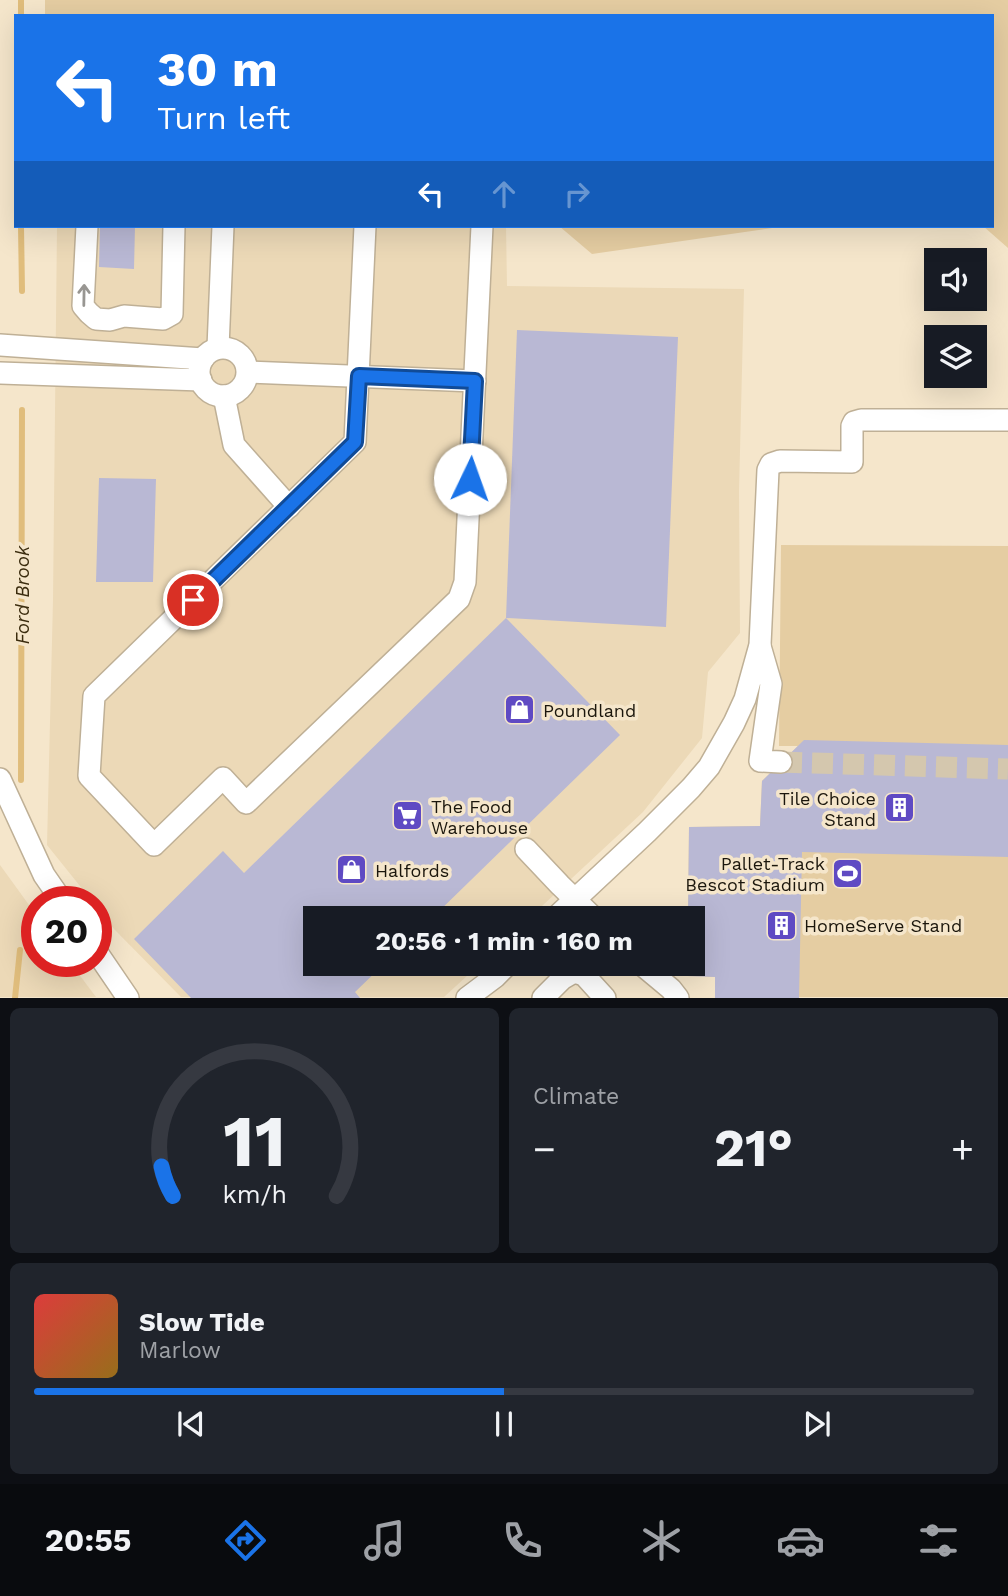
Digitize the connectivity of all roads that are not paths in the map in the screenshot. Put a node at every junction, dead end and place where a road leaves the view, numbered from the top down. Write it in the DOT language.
graph roads {
  1 [pos="87,228"];
  2 [pos="174,228"];
  3 [pos="223,228"];
  4 [pos="365,228"];
  5 [pos="482,228"];
  6 [pos="0,345"];
  7 [pos="207,362"];
  8 [pos="248,372"];
  9 [pos="0,373"];
  10 [pos="359,376"];
  11 [pos="475,381"];
  12 [pos="224,396"];
  13 [pos="1008,421"];
  14 [pos="289,507"];
  15 [pos="760,645"];
  16 [pos="781,762"];
  17 [pos="0,779"];
  18 [pos="526,849"];
  19 [pos="52,886"];
  20 [pos="575,898"];
  21 [pos="567,906"];
  22 [pos="583,906"];
  23 [pos="112,974"];
  24 [pos="495,976"];
  25 [pos="655,976"];
  26 [pos="128,998"];
  27 [pos="467,998"];
  28 [pos="543,998"];
  29 [pos="605,998"];
  30 [pos="678,998"];
  2 -- 1 [label="street, one-way"];
  3 -- 7 [label="street"];
  4 -- 10 [label="street"];
  5 -- 11 [label="street"];
  6 -- 7 [label="street"];
  7 -- 8 [label="street"];
  7 -- 9 [label="street"];
  7 -- 12 [label="street"];
  8 -- 10 [label="street"];
  8 -- 12 [label="street"];
  10 -- 11 [label="street"];
  10 -- 14 [label="street"];
  11 -- 14 [label="street"];
  12 -- 14 [label="street"];
  13 -- 15 [label="street"];
  15 -- 16 [label="street"];
  15 -- 20 [label="street"];
  17 -- 19 [label="street"];
  18 -- 20 [label="street"];
  20 -- 21 [label="street"];
  20 -- 22 [label="street"];
  23 -- 26 [label="street"];
  24 -- 27 [label="street"];
  25 -- 30 [label="street"];
  28 -- 29 [label="street"];
}
